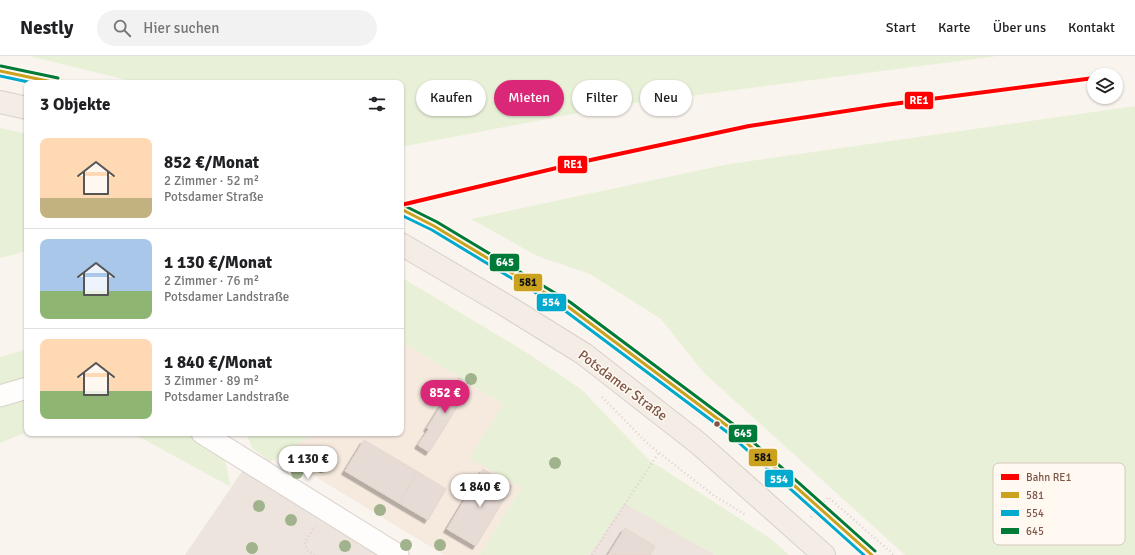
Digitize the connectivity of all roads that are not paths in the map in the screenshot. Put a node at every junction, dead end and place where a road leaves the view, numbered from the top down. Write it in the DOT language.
graph roads {
  1 [pos="0,102"];
  2 [pos="24,107"];
  3 [pos="404,246"];
  4 [pos="24,389"];
  5 [pos="0,396"];
  6 [pos="207,436"];
  7 [pos="398,555"];
  8 [pos="824,555"];
  1 -- 2 [label="main road"];
  3 -- 8 [label="main road, Potsdamer Straße"];
  4 -- 5 [label="street"];
  6 -- 7 [label="street"];
}
